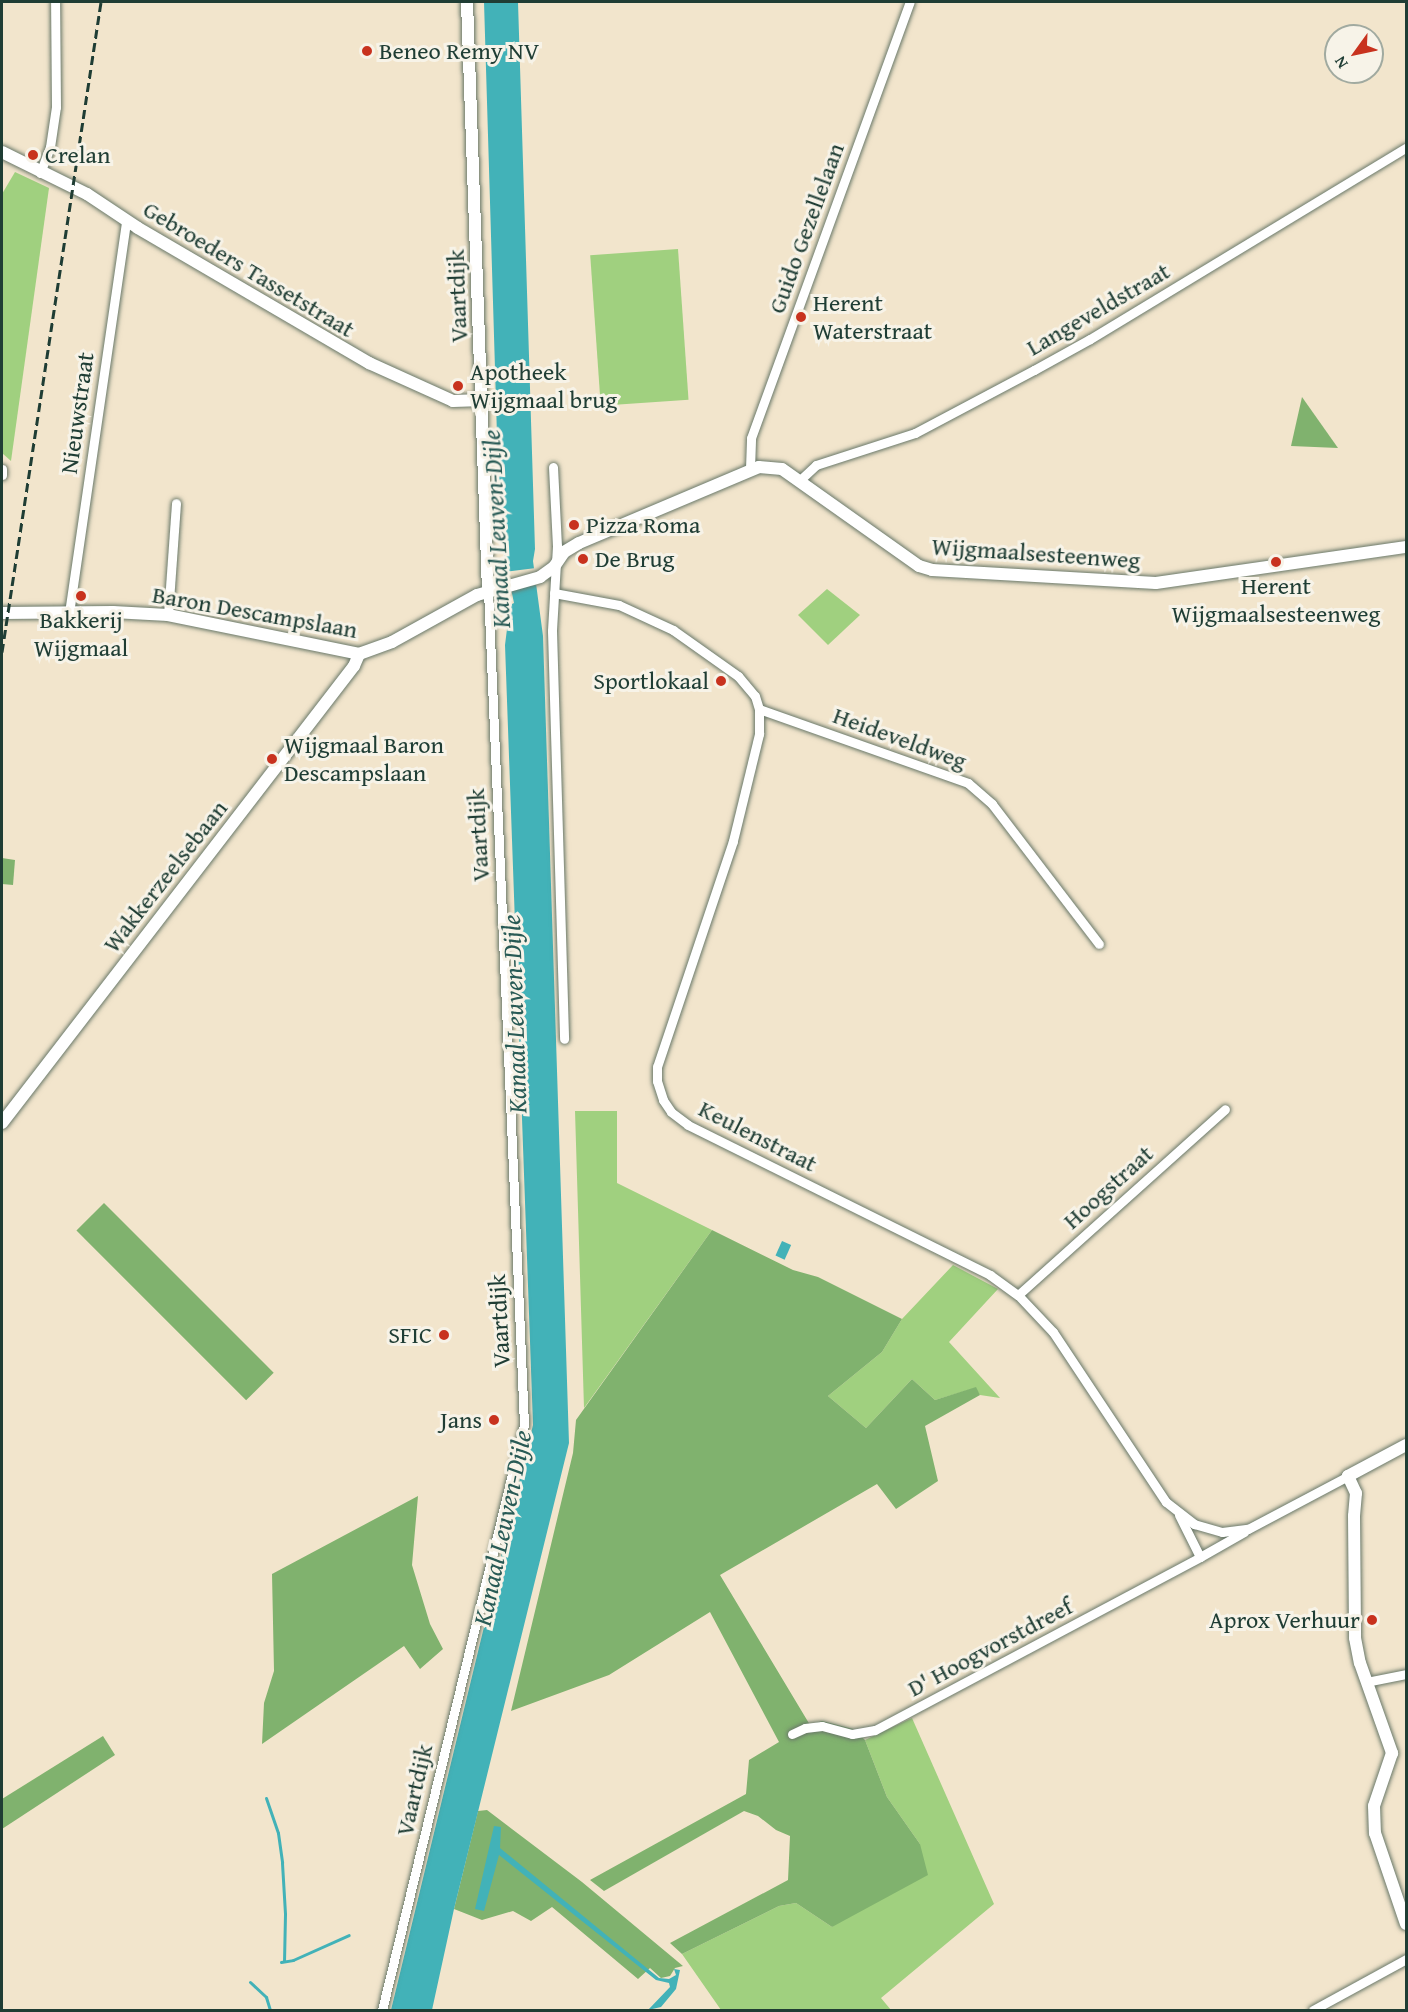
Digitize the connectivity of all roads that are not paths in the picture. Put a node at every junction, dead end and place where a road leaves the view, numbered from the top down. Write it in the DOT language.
graph roads {
  1 [pos="55,2"];
  2 [pos="466,2"];
  3 [pos="910,2"];
  4 [pos="1407,148"];
  5 [pos="2,152"];
  6 [pos="40,172"];
  7 [pos="126,220"];
  8 [pos="483,400"];
  9 [pos="553,467"];
  10 [pos="2,469"];
  11 [pos="750,470"];
  12 [pos="2,475"];
  13 [pos="800,480"];
  14 [pos="176,503"];
  15 [pos="1407,548"];
  16 [pos="554,567"];
  17 [pos="488,592"];
  18 [pos="554,593"];
  19 [pos="2,613"];
  20 [pos="69,613"];
  21 [pos="168,615"];
  22 [pos="359,654"];
  23 [pos="759,709"];
  24 [pos="1099,944"];
  25 [pos="564,1039"];
  26 [pos="1225,1109"];
  27 [pos="2,1123"];
  28 [pos="1018,1294"];
  29 [pos="1407,1445"];
  30 [pos="1348,1476"];
  31 [pos="1178,1514"];
  32 [pos="1248,1529"];
  33 [pos="1200,1557"];
  34 [pos="1407,1674"];
  35 [pos="1366,1682"];
  36 [pos="792,1734"];
  37 [pos="1407,1924"];
  38 [pos="1407,1959"];
  39 [pos="382,2010"];
  40 [pos="1313,2010"];
  1 -- 6 [label="street"];
  2 -- 8 [label="street, Vaartdijk"];
  3 -- 11 [label="street, Guido Gezellelaan"];
  4 -- 13 [label="street, Langeveldstraat"];
  5 -- 6 [label="street, Gebroeders Tassetstraat"];
  6 -- 7 [label="street, Gebroeders Tassetstraat"];
  7 -- 8 [label="street, Gebroeders Tassetstraat"];
  7 -- 20 [label="street, Nieuwstraat"];
  8 -- 17 [label="street, Vaartdijk"];
  9 -- 16 [label="street"];
  10 -- 12 [label="street"];
  11 -- 13 [label="street, Wijgmaalsesteenweg"];
  11 -- 16 [label="street, Wijgmaalsesteenweg"];
  13 -- 15 [label="street, Wijgmaalsesteenweg"];
  14 -- 21 [label="street"];
  16 -- 17 [label="street, Wijgmaalsesteenweg"];
  16 -- 18 [label="street"];
  17 -- 22 [label="street, Baron Descampslaan"];
  17 -- 39 [label="street, Vaartdijk"];
  18 -- 23 [label="street"];
  18 -- 25 [label="street"];
  19 -- 20 [label="street, Baron Descampslaan"];
  20 -- 21 [label="street, Baron Descampslaan"];
  21 -- 22 [label="street, Baron Descampslaan"];
  22 -- 27 [label="street, Wakkerzeelsebaan"];
  23 -- 24 [label="street, Heideveldweg"];
  23 -- 28 [label="street, Keulenstraat"];
  26 -- 28 [label="street, Hoogstraat"];
  28 -- 31 [label="street, Keulenstraat"];
  29 -- 30 [label="street"];
  30 -- 32 [label="street, Keulenstraat"];
  30 -- 35 [label="street"];
  31 -- 32 [label="street, Keulenstraat"];
  31 -- 33 [label="street, Keulenstraat"];
  32 -- 33 [label="street, Keulenstraat"];
  33 -- 36 [label="street, D' Hoogvorstdreef"];
  34 -- 35 [label="street"];
  35 -- 37 [label="street"];
  38 -- 40 [label="street"];
}
